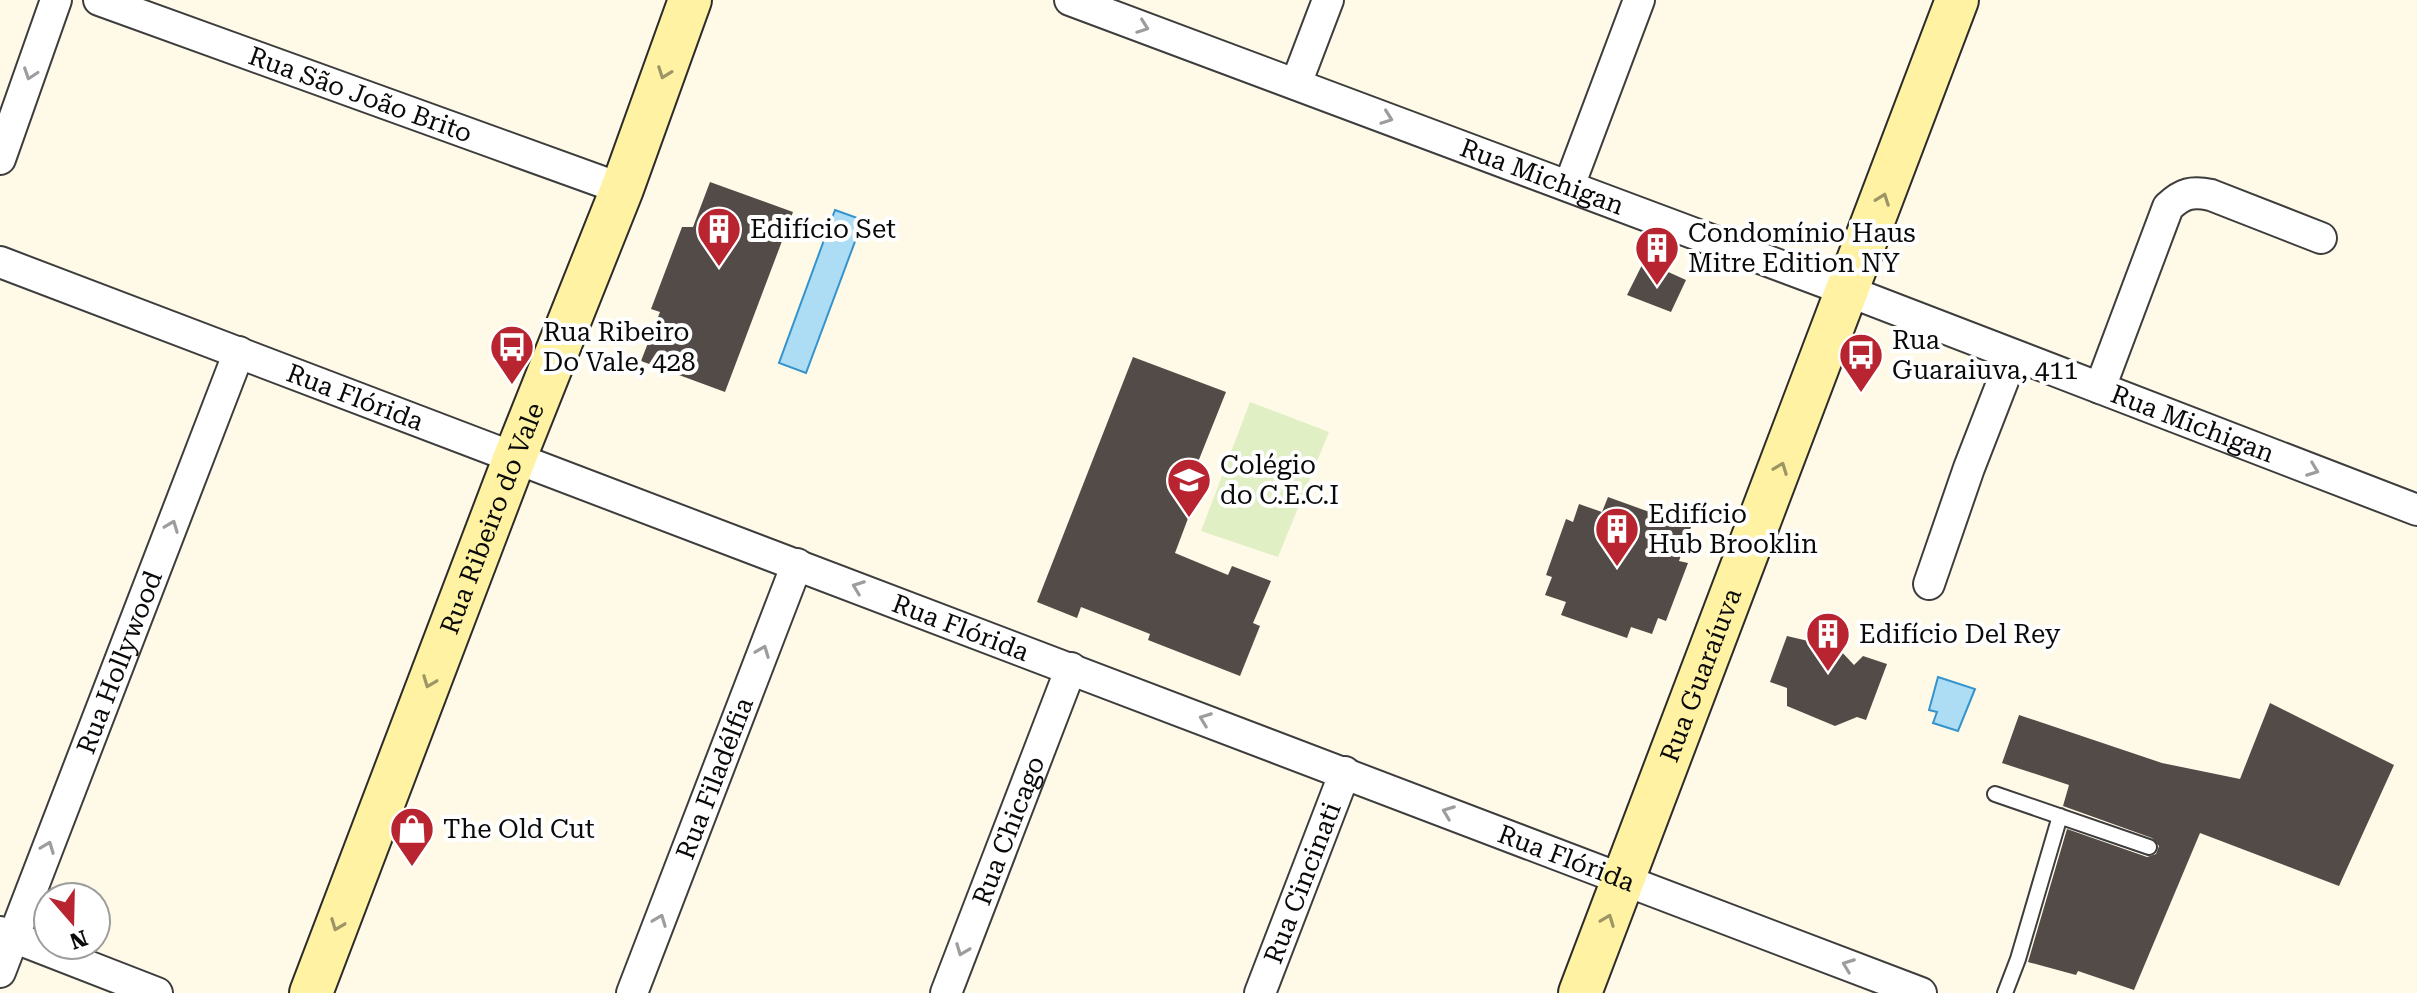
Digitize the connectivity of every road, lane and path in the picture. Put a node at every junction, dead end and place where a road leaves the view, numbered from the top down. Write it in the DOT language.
graph roads {
  1 [pos="56,0"];
  2 [pos="99,0"];
  3 [pos="690,0"];
  4 [pos="1070,0"];
  5 [pos="1328,0"];
  6 [pos="1639,0"];
  7 [pos="1957,0"];
  8 [pos="1296,84"];
  9 [pos="0,159"];
  10 [pos="1569,186"];
  11 [pos="622,189"];
  12 [pos="2321,238"];
  13 [pos="0,262"];
  14 [pos="1848,291"];
  15 [pos="239,352"];
  16 [pos="2013,355"];
  17 [pos="2100,388"];
  18 [pos="515,457"];
  19 [pos="2417,510"];
  20 [pos="797,564"];
  21 [pos="1929,584"];
  22 [pos="1071,668"];
  23 [pos="1345,772"];
  24 [pos="1995,794"];
  25 [pos="2060,816"];
  26 [pos="2149,847"];
  27 [pos="1623,879"];
  28 [pos="7,934"];
  29 [pos="0,972"];
  30 [pos="157,993"];
  31 [pos="311,993"];
  32 [pos="632,993"];
  33 [pos="946,993"];
  34 [pos="1260,993"];
  35 [pos="1580,993"];
  36 [pos="1921,993"];
  37 [pos="2005,993"];
  1 -- 9 [label="street, one-way"];
  2 -- 11 [label="street, Rua São João Brito"];
  3 -- 11 [label="street, Rua Ribeiro do Vale, one-way"];
  4 -- 8 [label="street, Rua Michigan, one-way"];
  5 -- 8 [label="street"];
  6 -- 10 [label="street"];
  14 -- 7 [label="street, Rua Guaraíuva, one-way"];
  8 -- 10 [label="street, Rua Michigan, one-way"];
  10 -- 14 [label="street, Rua Michigan"];
  11 -- 18 [label="street, Rua Ribeiro do Vale"];
  12 -- 17 [label="street"];
  13 -- 15 [label="street, Rua Flórida"];
  14 -- 16 [label="street, Rua Michigan"];
  27 -- 14 [label="street, Rua Guaraíuva, one-way"];
  15 -- 18 [label="street, Rua Flórida"];
  28 -- 15 [label="street, Rua Hollywood, one-way"];
  16 -- 17 [label="street, Rua Michigan"];
  16 -- 21 [label="street"];
  17 -- 19 [label="street, Rua Michigan, one-way"];
  18 -- 20 [label="street, Rua Flórida"];
  18 -- 31 [label="street, Rua Ribeiro do Vale, one-way"];
  22 -- 20 [label="street, Rua Flórida, one-way"];
  32 -- 20 [label="street, Rua Filadélfia, one-way"];
  23 -- 22 [label="street, Rua Flórida, one-way"];
  22 -- 33 [label="street, Rua Chicago, one-way"];
  27 -- 23 [label="street, Rua Flórida, one-way"];
  23 -- 34 [label="street, Rua Cincinati"];
  24 -- 25 [label="lane"];
  25 -- 26 [label="lane"];
  25 -- 37 [label="lane"];
  35 -- 27 [label="street, Rua Guaraíuva, one-way"];
  36 -- 27 [label="street, Rua Flórida, one-way"];
  28 -- 29 [label="street, Rua Hollywood"];
  28 -- 30 [label="street"];
}
